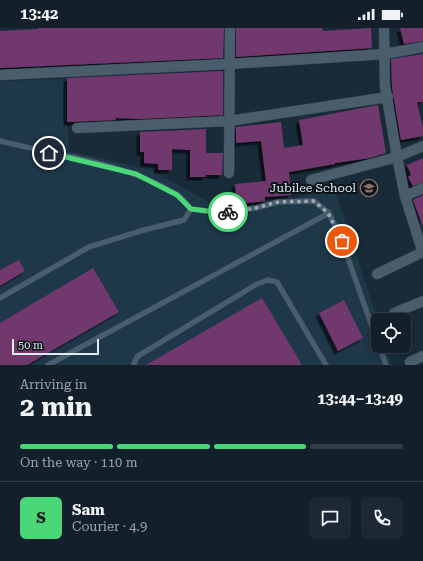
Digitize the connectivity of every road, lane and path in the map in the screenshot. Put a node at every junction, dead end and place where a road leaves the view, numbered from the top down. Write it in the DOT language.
graph roads {
  1 [pos="230,28"];
  2 [pos="384,28"];
  3 [pos="423,48"];
  4 [pos="385,54"];
  5 [pos="229,64"];
  6 [pos="0,75"];
  7 [pos="388,97"];
  8 [pos="229,121"];
  9 [pos="76,128"];
  10 [pos="0,141"];
  11 [pos="423,146"];
  12 [pos="397,156"];
  13 [pos="229,173"];
  14 [pos="311,180"];
  15 [pos="423,188"];
  16 [pos="405,196"];
  17 [pos="191,209"];
  18 [pos="328,213"];
  19 [pos="423,253"];
  20 [pos="377,274"];
  21 [pos="0,298"];
  22 [pos="423,301"];
  23 [pos="394,313"];
  24 [pos="371,325"];
  25 [pos="381,353"];
  26 [pos="423,356"];
  27 [pos="410,362"];
  28 [pos="48,365"];
  29 [pos="135,365"];
  30 [pos="326,365"];
  31 [pos="386,365"];
  1 -- 5 [label="street"];
  2 -- 4 [label="street"];
  3 -- 4 [label="street"];
  4 -- 5 [label="street"];
  4 -- 7 [label="street"];
  5 -- 6 [label="street"];
  5 -- 8 [label="street"];
  7 -- 8 [label="street"];
  7 -- 12 [label="street"];
  8 -- 9 [label="street"];
  8 -- 13 [label="street"];
  10 -- 17 [label="lane"];
  11 -- 12 [label="street"];
  12 -- 14 [label="street"];
  12 -- 16 [label="street"];
  15 -- 16 [label="street"];
  16 -- 19 [label="street"];
  17 -- 18 [label="lane"];
  17 -- 21 [label="lane"];
  18 -- 24 [label="lane"];
  18 -- 28 [label="lane"];
  19 -- 20 [label="street"];
  22 -- 23 [label="street"];
  25 -- 31 [label="lane"];
  26 -- 27 [label="street"];
  29 -- 30 [label="lane"];
}
